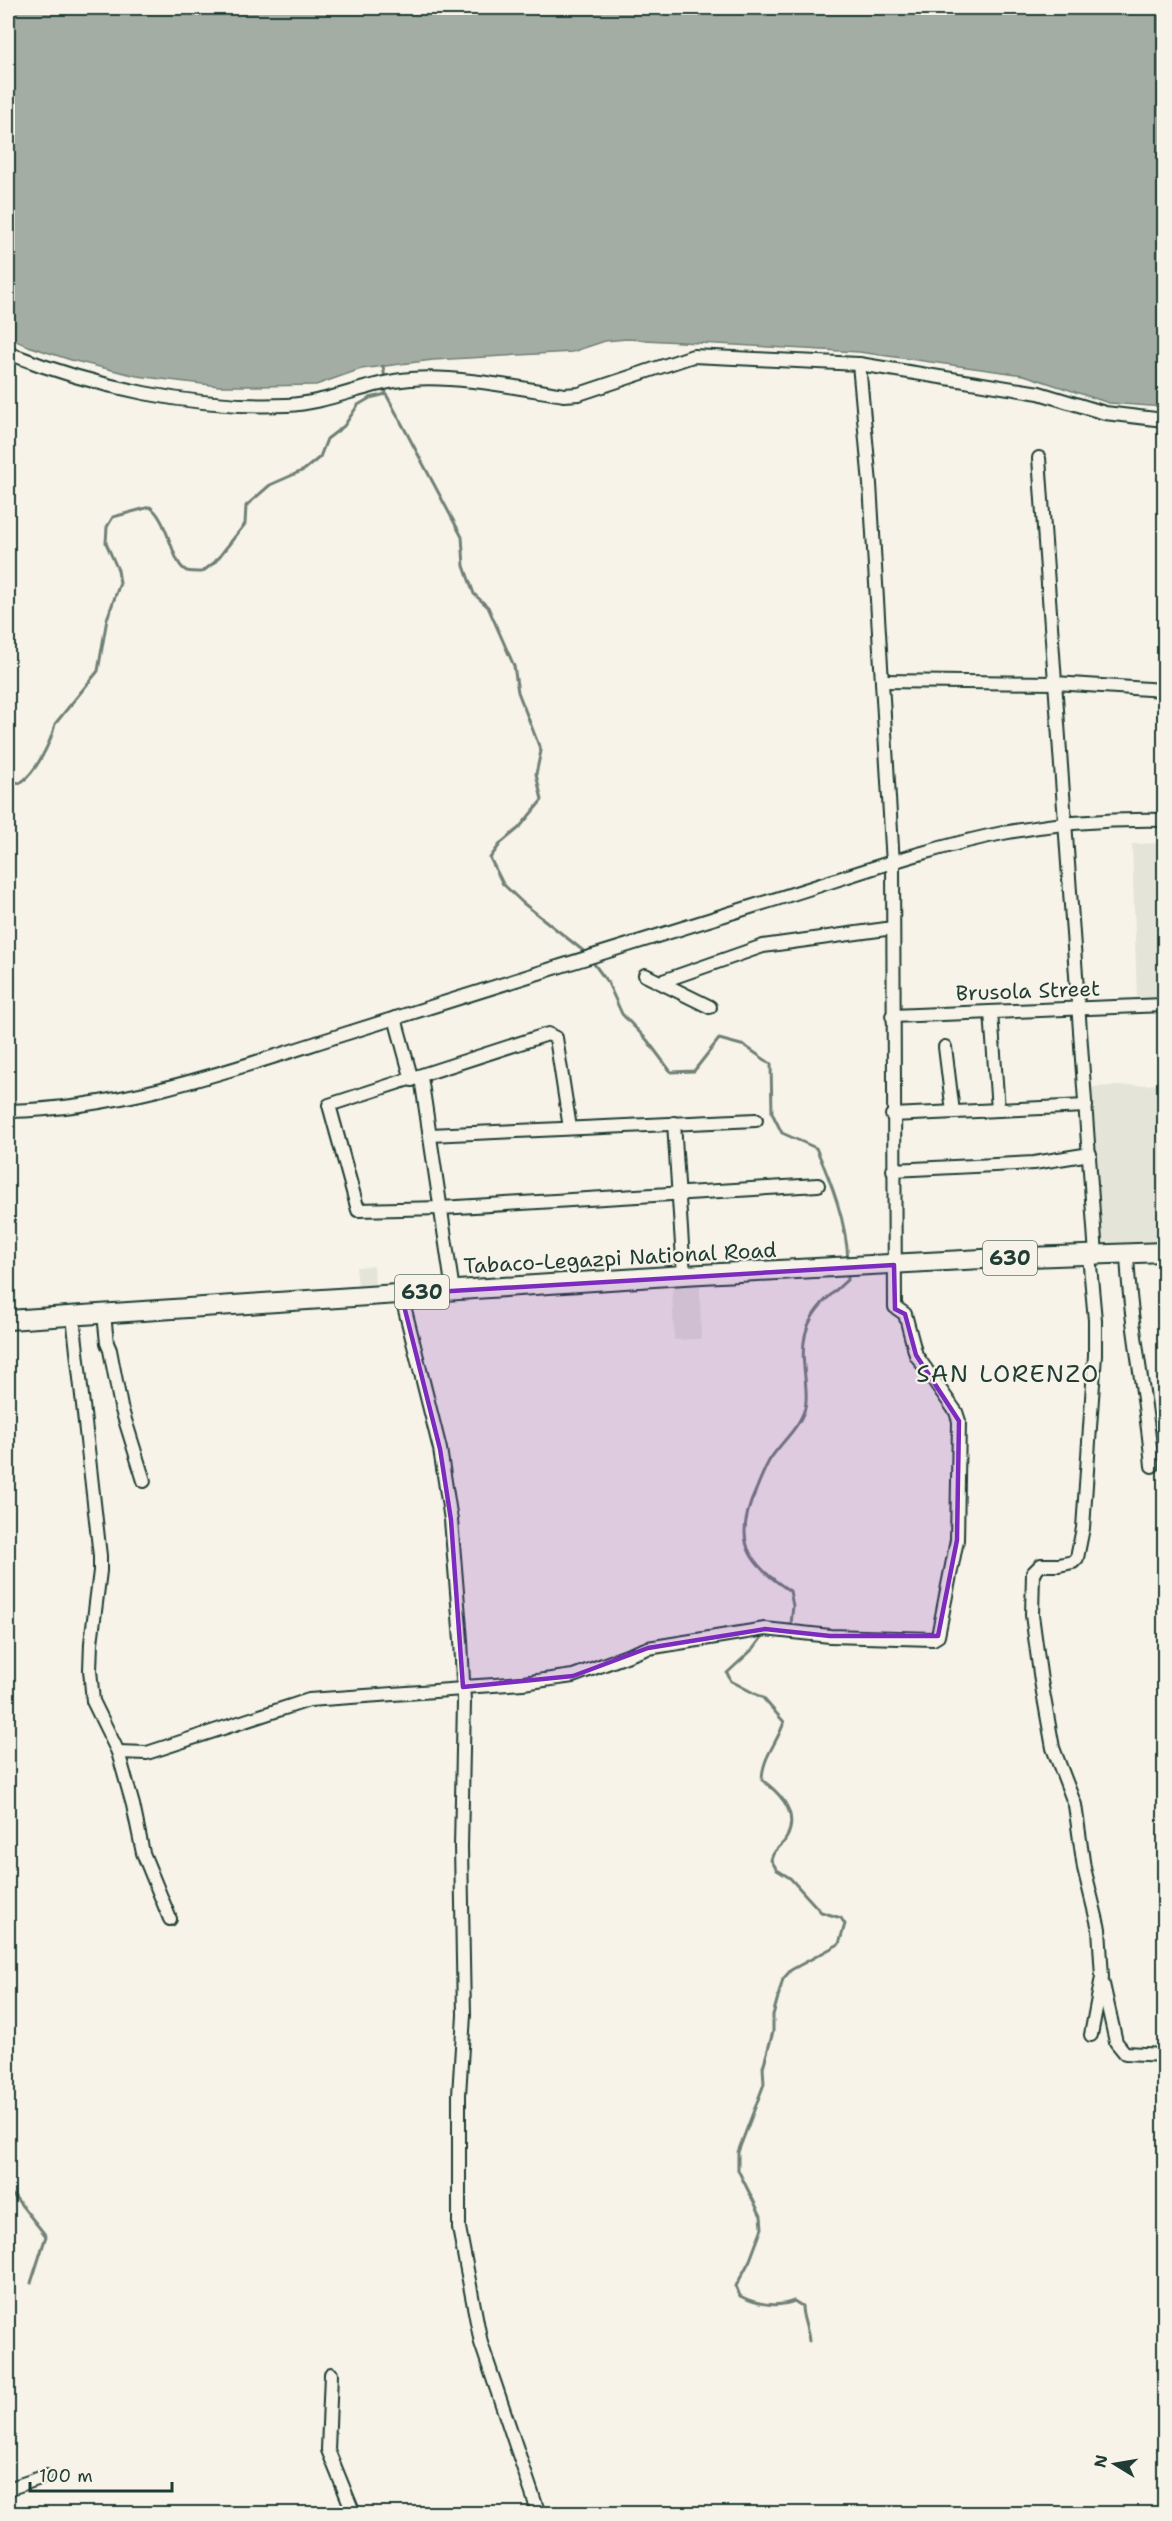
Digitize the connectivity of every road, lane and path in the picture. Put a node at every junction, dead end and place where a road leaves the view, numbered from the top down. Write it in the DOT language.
graph roads {
  1 [pos="8,353"];
  2 [pos="859,364"];
  3 [pos="1164,420"];
  4 [pos="1039,458"];
  5 [pos="882,681"];
  6 [pos="1055,683"];
  7 [pos="1164,690"];
  8 [pos="1164,820"];
  9 [pos="1065,824"];
  10 [pos="893,864"];
  11 [pos="893,928"];
  12 [pos="645,975"];
  13 [pos="660,982"];
  14 [pos="1164,1005"];
  15 [pos="710,1007"];
  16 [pos="1079,1008"];
  17 [pos="992,1012"];
  18 [pos="892,1016"];
  19 [pos="395,1018"];
  20 [pos="945,1047"];
  21 [pos="417,1078"];
  22 [pos="1086,1106"];
  23 [pos="998,1110"];
  24 [pos="8,1111"];
  25 [pos="952,1112"];
  26 [pos="892,1115"];
  27 [pos="756,1120"];
  28 [pos="674,1123"];
  29 [pos="570,1128"];
  30 [pos="430,1135"];
  31 [pos="1090,1154"];
  32 [pos="893,1170"];
  33 [pos="818,1185"];
  34 [pos="679,1193"];
  35 [pos="441,1208"];
  36 [pos="1164,1252"];
  37 [pos="1127,1254"];
  38 [pos="1093,1255"];
  39 [pos="894,1265"];
  40 [pos="684,1275"];
  41 [pos="453,1290"];
  42 [pos="401,1294"];
  43 [pos="104,1314"];
  44 [pos="73,1316"];
  45 [pos="8,1320"];
  46 [pos="1152,1466"];
  47 [pos="144,1481"];
  48 [pos="463,1688"];
  49 [pos="118,1752"];
  50 [pos="170,1919"];
  51 [pos="1102,1977"];
  52 [pos="1091,2035"];
  53 [pos="1164,2055"];
  54 [pos="331,2374"];
  55 [pos="46,2476"];
  56 [pos="8,2489"];
  57 [pos="354,2514"];
  58 [pos="539,2514"];
  1 -- 2 [label="street"];
  2 -- 3 [label="street"];
  2 -- 5 [label="street"];
  4 -- 6 [label="street"];
  5 -- 6 [label="street"];
  5 -- 10 [label="street"];
  6 -- 7 [label="street"];
  6 -- 9 [label="street"];
  8 -- 9 [label="street"];
  9 -- 10 [label="street"];
  9 -- 16 [label="street"];
  10 -- 11 [label="street"];
  10 -- 19 [label="street"];
  11 -- 13 [label="street"];
  11 -- 18 [label="street"];
  12 -- 13 [label="street"];
  13 -- 15 [label="street"];
  14 -- 16 [label="street, Brusola Street"];
  16 -- 17 [label="street, Brusola Street"];
  16 -- 22 [label="street"];
  17 -- 18 [label="street, Brusola Street"];
  17 -- 23 [label="street"];
  18 -- 26 [label="street"];
  19 -- 21 [label="street"];
  19 -- 24 [label="street"];
  20 -- 25 [label="street"];
  21 -- 29 [label="street"];
  21 -- 30 [label="street"];
  21 -- 35 [label="street"];
  22 -- 23 [label="street"];
  22 -- 31 [label="street"];
  23 -- 25 [label="street"];
  25 -- 26 [label="street"];
  26 -- 32 [label="street"];
  27 -- 28 [label="street"];
  28 -- 29 [label="street"];
  28 -- 34 [label="street"];
  29 -- 30 [label="street"];
  30 -- 35 [label="street"];
  31 -- 32 [label="street"];
  31 -- 38 [label="street"];
  32 -- 39 [label="street"];
  33 -- 34 [label="street"];
  34 -- 35 [label="street"];
  34 -- 40 [label="street"];
  35 -- 41 [label="street"];
  36 -- 37 [label="main road, Tabaco-Legazpi National Road / 630"];
  37 -- 38 [label="main road, Tabaco-Legazpi National Road / 630"];
  37 -- 46 [label="street"];
  38 -- 39 [label="main road, Tabaco-Legazpi National Road / 630"];
  38 -- 51 [label="street"];
  39 -- 40 [label="main road, Tabaco-Legazpi National Road / 630"];
  39 -- 48 [label="street"];
  40 -- 41 [label="main road, Tabaco-Legazpi National Road / 630"];
  41 -- 42 [label="main road, Tabaco-Legazpi National Road / 630"];
  42 -- 43 [label="main road, Tabaco-Legazpi National Road / 630"];
  42 -- 48 [label="street"];
  43 -- 44 [label="main road, Tabaco-Legazpi National Road / 630"];
  43 -- 47 [label="street"];
  44 -- 45 [label="main road, Tabaco-Legazpi National Road / 630"];
  44 -- 49 [label="street"];
  48 -- 49 [label="street"];
  48 -- 58 [label="street"];
  49 -- 50 [label="street"];
  51 -- 52 [label="street"];
  51 -- 53 [label="street"];
  54 -- 57 [label="street"];
  55 -- 56 [label="street"];
}
